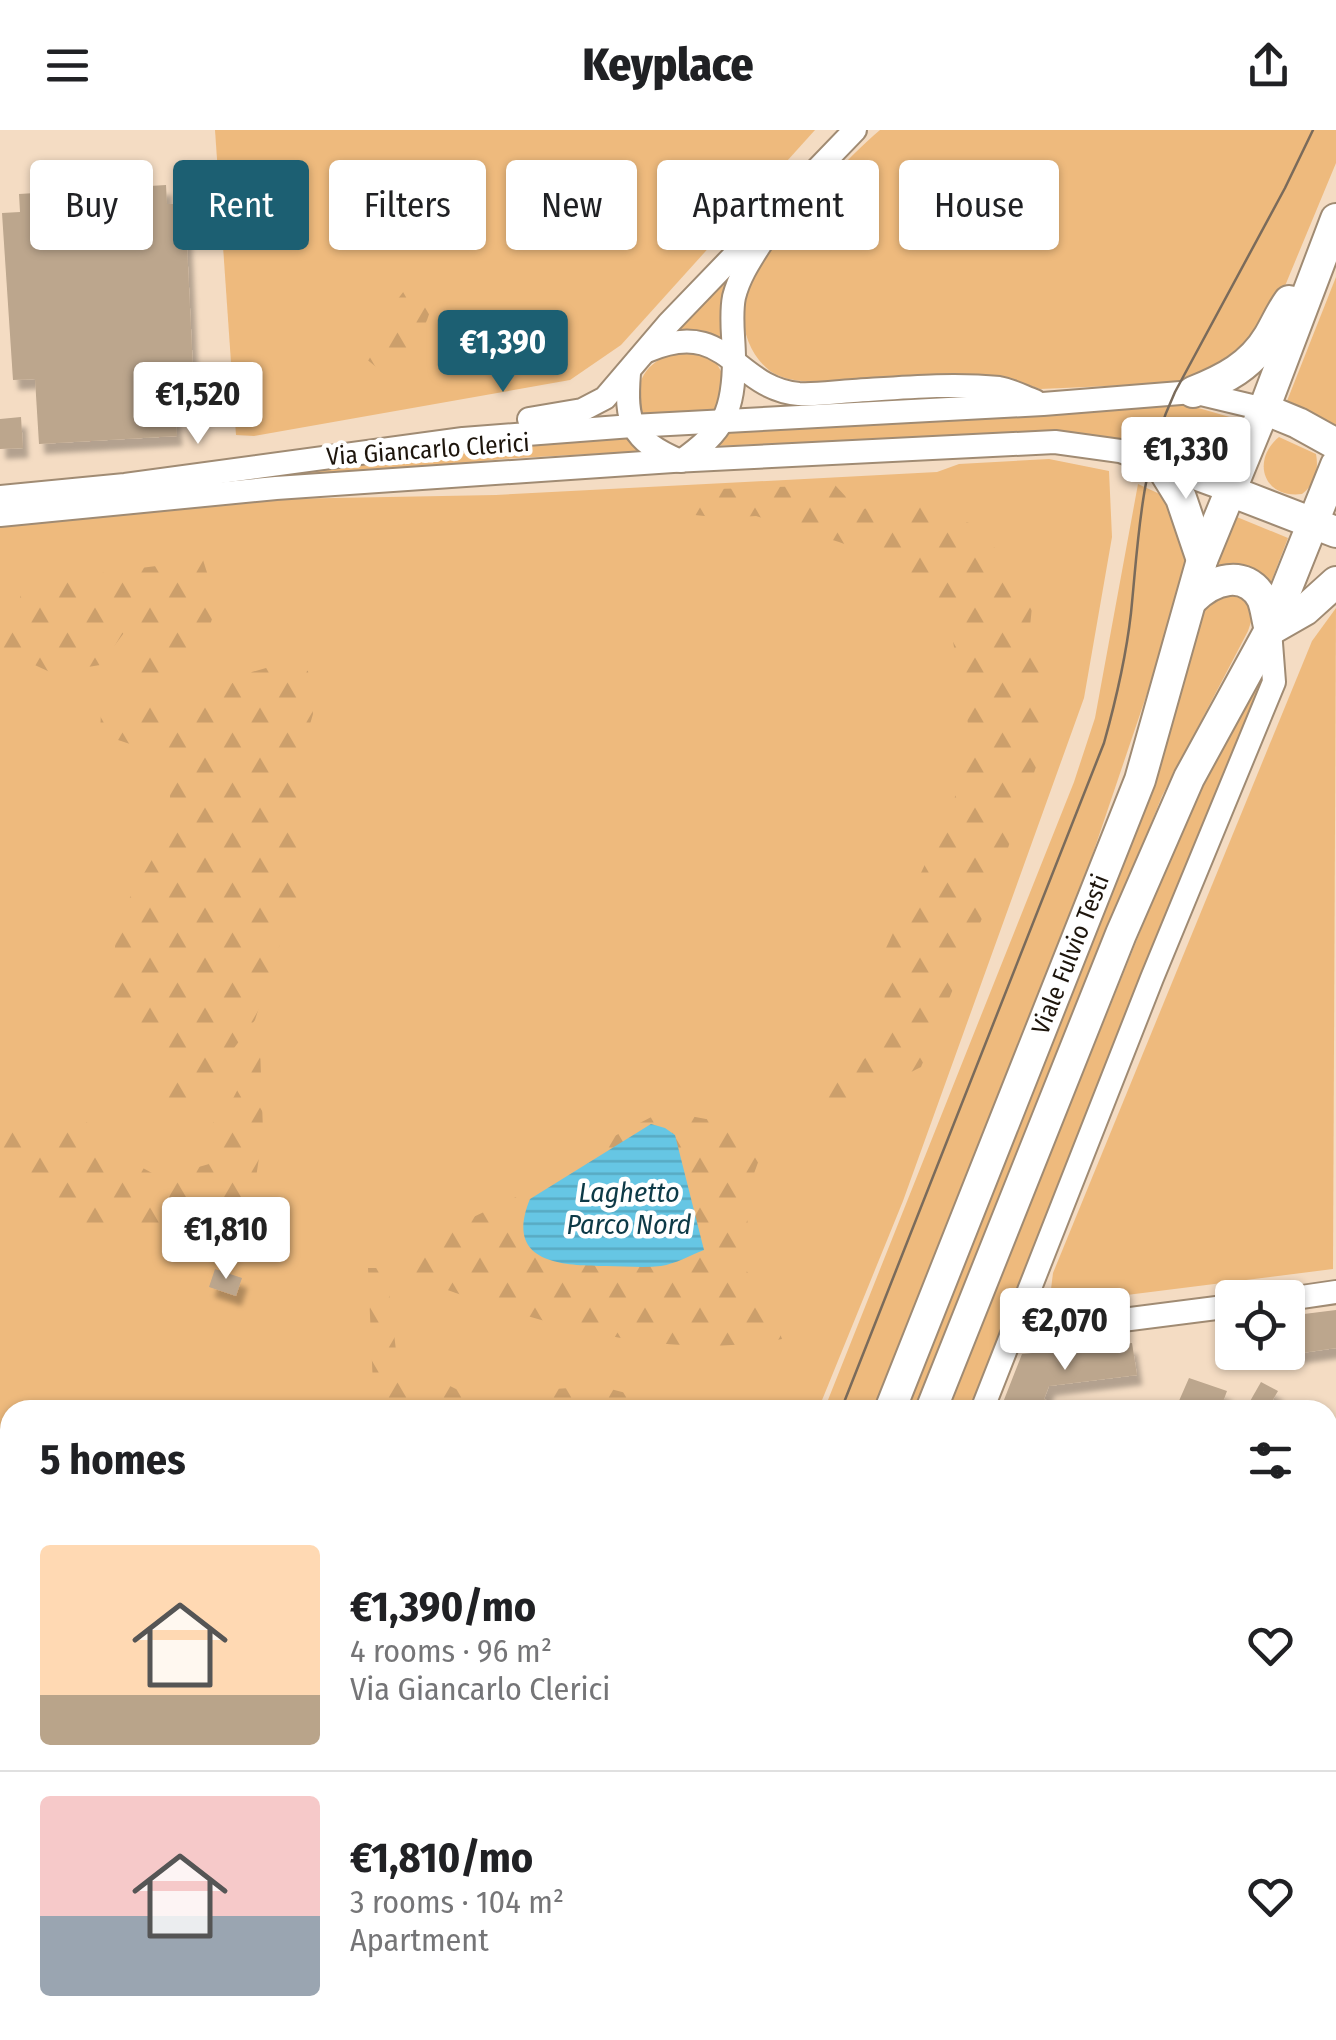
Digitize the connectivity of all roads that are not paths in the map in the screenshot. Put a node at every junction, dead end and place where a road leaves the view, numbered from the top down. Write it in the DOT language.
graph roads {
  1 [pos="855,130"];
  2 [pos="827,160"];
  3 [pos="1336,218"];
  4 [pos="740,250"];
  5 [pos="757,250"];
  6 [pos="1312,278"];
  7 [pos="647,352"];
  8 [pos="734,359"];
  9 [pos="629,373"];
  10 [pos="1194,392"];
  11 [pos="1043,404"];
  12 [pos="1264,409"];
  13 [pos="725,422"];
  14 [pos="632,426"];
  15 [pos="1336,444"];
  16 [pos="402,448"];
  17 [pos="681,462"];
  18 [pos="1160,464"];
  19 [pos="1336,465"];
  20 [pos="1230,491"];
  21 [pos="0,497"];
  22 [pos="0,516"];
  23 [pos="1324,526"];
  24 [pos="1202,560"];
  25 [pos="1336,582"];
  26 [pos="1193,599"];
  27 [pos="1270,630"];
  28 [pos="1336,1292"];
  29 [pos="1305,1297"];
  30 [pos="1215,1308"];
  31 [pos="1013,1334"];
  32 [pos="894,1400"];
  33 [pos="935,1400"];
  34 [pos="986,1400"];
  1 -- 2 [label="street"];
  3 -- 6 [label="main road, Viale Fulvio Testi"];
  4 -- 7 [label="street"];
  5 -- 8 [label="street"];
  6 -- 10 [label="main road"];
  6 -- 12 [label="main road, Viale Fulvio Testi"];
  7 -- 8 [label="street, Via Giancarlo Clerici"];
  7 -- 9 [label="street, Via Giancarlo Clerici"];
  8 -- 11 [label="street, Via Giancarlo Clerici"];
  8 -- 13 [label="street"];
  9 -- 14 [label="street"];
  9 -- 16 [label="street, Via Giancarlo Clerici"];
  10 -- 11 [label="street, Via Giancarlo Clerici"];
  10 -- 12 [label="street, Via Giancarlo Clerici"];
  11 -- 13 [label="street, Via Giancarlo Clerici"];
  12 -- 15 [label="main road"];
  12 -- 20 [label="main road, Viale Fulvio Testi"];
  13 -- 14 [label="street, Via Giancarlo Clerici"];
  13 -- 17 [label="street"];
  14 -- 16 [label="street, Via Giancarlo Clerici"];
  14 -- 17 [label="street"];
  16 -- 21 [label="street, Via Giancarlo Clerici"];
  17 -- 18 [label="street, Via Giancarlo Clerici"];
  17 -- 22 [label="street, Via Giancarlo Clerici"];
  18 -- 20 [label="street, Via Giancarlo Clerici"];
  18 -- 24 [label="main road"];
  19 -- 23 [label="main road, Viale Fulvio Testi"];
  20 -- 23 [label="main road"];
  20 -- 24 [label="main road, Viale Fulvio Testi"];
  23 -- 27 [label="main road, Viale Fulvio Testi"];
  24 -- 26 [label="main road, Viale Fulvio Testi"];
  25 -- 27 [label="main road"];
  26 -- 27 [label="main road"];
  26 -- 32 [label="main road, Viale Fulvio Testi"];
  27 -- 31 [label="street, Viale Fulvio Testi"];
  27 -- 33 [label="main road, Viale Fulvio Testi"];
  28 -- 29 [label="street"];
  30 -- 31 [label="street"];
  31 -- 34 [label="street, Viale Fulvio Testi"];
}
